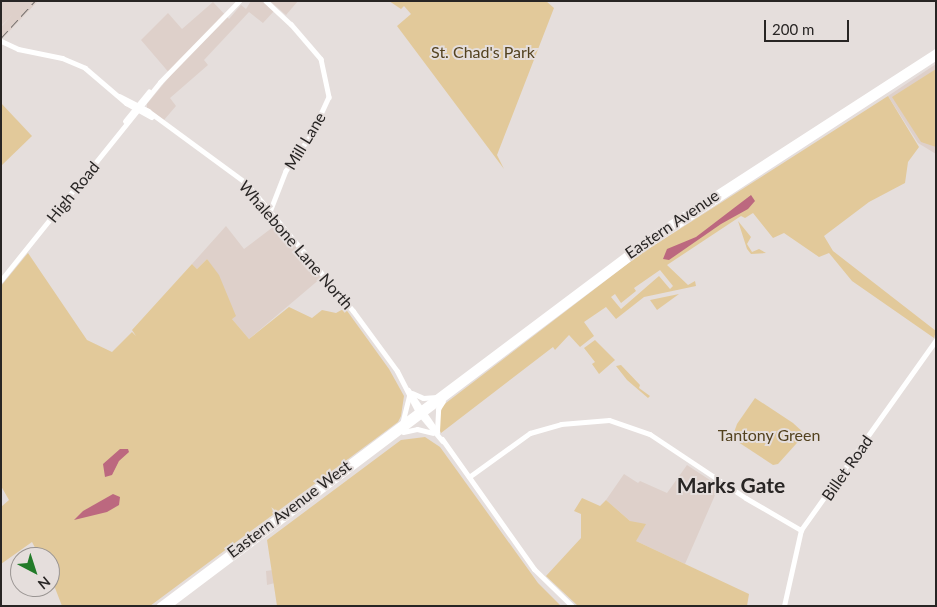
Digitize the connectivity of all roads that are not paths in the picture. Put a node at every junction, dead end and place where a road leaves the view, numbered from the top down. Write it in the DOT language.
graph roads {
  1 [pos="239,1"];
  2 [pos="266,1"];
  3 [pos="2,40"];
  4 [pos="936,52"];
  5 [pos="936,58"];
  6 [pos="137,107"];
  7 [pos="270,212"];
  8 [pos="1,280"];
  9 [pos="936,340"];
  10 [pos="506,354"];
  11 [pos="410,393"];
  12 [pos="442,398"];
  13 [pos="422,414"];
  14 [pos="400,426"];
  15 [pos="400,433"];
  16 [pos="437,434"];
  17 [pos="365,452"];
  18 [pos="468,477"];
  19 [pos="801,530"];
  20 [pos="160,606"];
  21 [pos="169,606"];
  22 [pos="572,606"];
  23 [pos="784,606"];
  1 -- 6 [label="main road, High Road"];
  2 -- 7 [label="street, Mill Lane"];
  3 -- 6 [label="main road, Whalebone Lane North"];
  4 -- 12 [label="highway, Eastern Avenue"];
  5 -- 10 [label="highway, Eastern Avenue"];
  6 -- 7 [label="main road, Whalebone Lane North"];
  6 -- 8 [label="main road, High Road"];
  7 -- 11 [label="main road, Whalebone Lane North"];
  9 -- 19 [label="street, Billet Road"];
  10 -- 12 [label="highway, Eastern Avenue"];
  10 -- 13 [label="highway"];
  11 -- 12 [label="main road"];
  11 -- 13 [label="main road, Whalebone Lane North"];
  11 -- 14 [label="main road"];
  12 -- 13 [label="highway, Eastern Avenue"];
  12 -- 16 [label="main road"];
  13 -- 14 [label="highway, Eastern Avenue West"];
  13 -- 15 [label="highway, Eastern Avenue West"];
  13 -- 16 [label="main road, Whalebone Lane North"];
  13 -- 17 [label="highway"];
  14 -- 17 [label="highway, Eastern Avenue West"];
  15 -- 16 [label="main road"];
  15 -- 21 [label="highway, Eastern Avenue West"];
  16 -- 18 [label="main road, Whalebone Lane North"];
  17 -- 20 [label="highway, Eastern Avenue West"];
  18 -- 19 [label="street"];
  18 -- 22 [label="main road, Whalebone Lane North"];
  19 -- 23 [label="street, Billet Road"];
}
